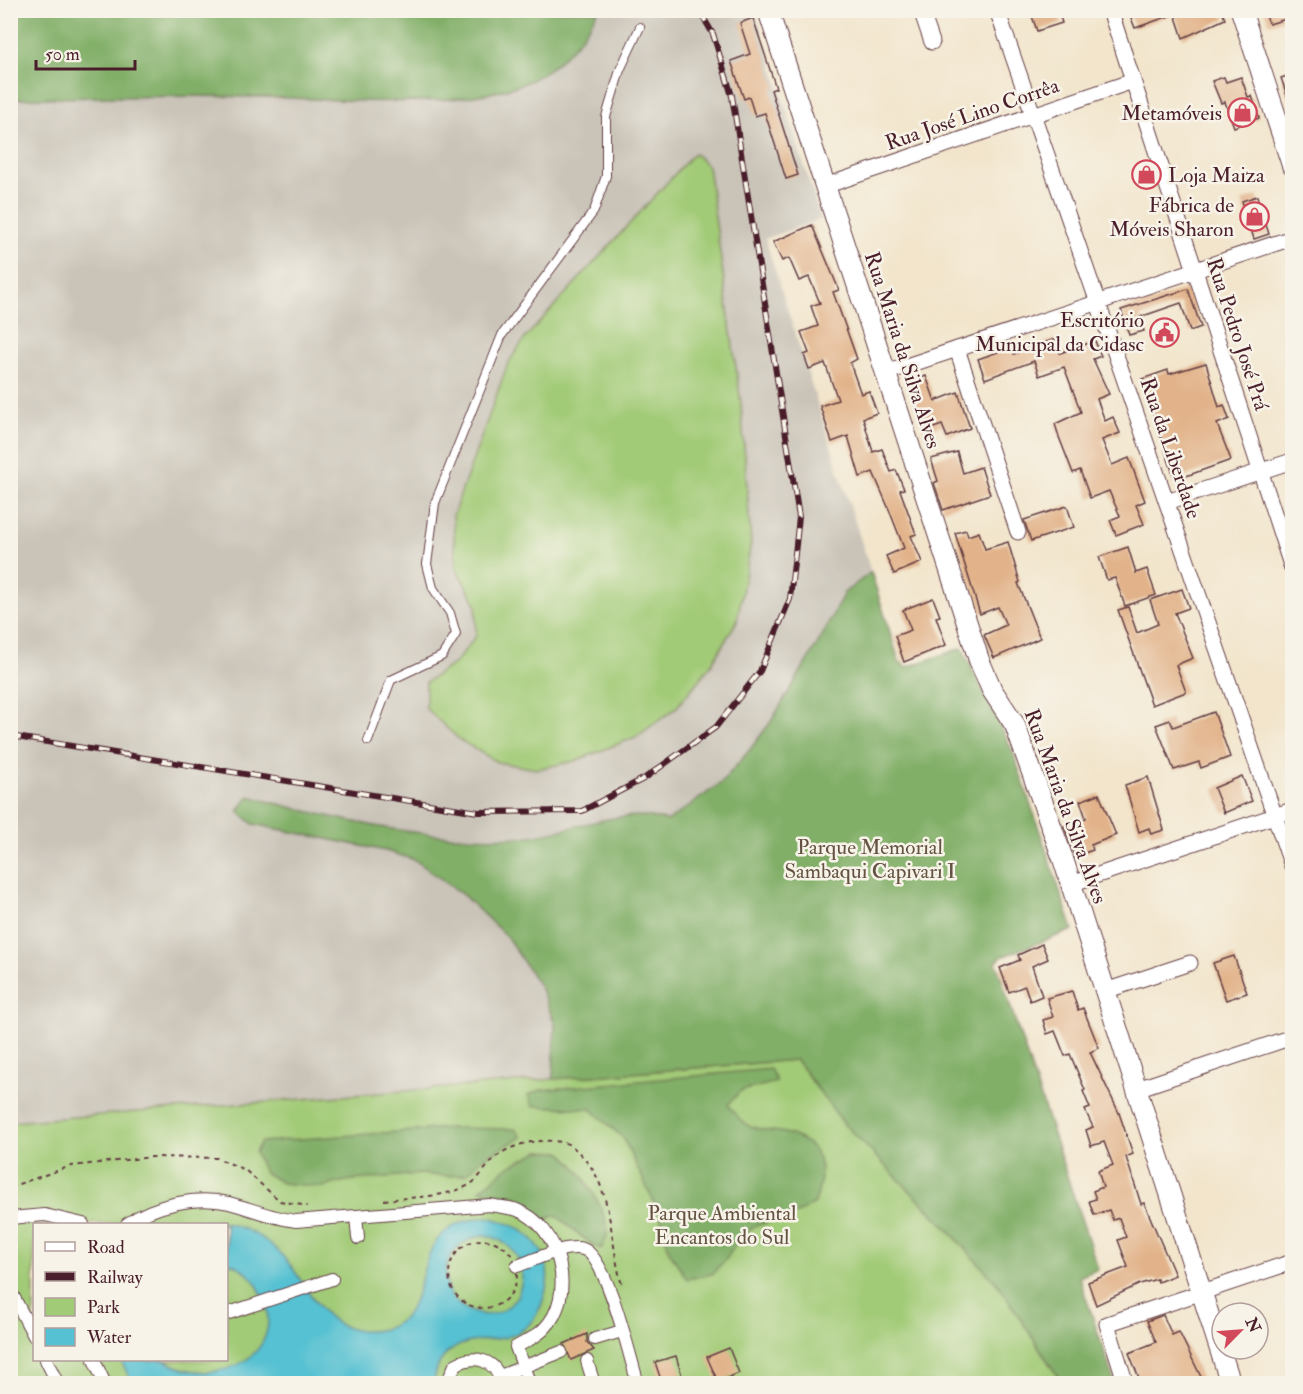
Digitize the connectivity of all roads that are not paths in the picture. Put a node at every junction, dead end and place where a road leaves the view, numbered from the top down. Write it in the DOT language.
graph roads {
  1 [pos="768,10"];
  2 [pos="921,10"];
  3 [pos="997,10"];
  4 [pos="1110,10"];
  5 [pos="1241,10"];
  6 [pos="640,27"];
  7 [pos="932,42"];
  8 [pos="1133,81"];
  9 [pos="1034,115"];
  10 [pos="1293,165"];
  11 [pos="825,186"];
  12 [pos="1293,238"];
  13 [pos="1195,271"];
  14 [pos="1098,303"];
  15 [pos="957,349"];
  16 [pos="885,373"];
  17 [pos="1293,461"];
  18 [pos="1261,471"];
  19 [pos="1167,502"];
  20 [pos="1018,532"];
  21 [pos="1293,568"];
  22 [pos="368,741"];
  23 [pos="1293,810"];
  24 [pos="1275,816"];
  25 [pos="1293,866"];
  26 [pos="1071,884"];
  27 [pos="1190,963"];
  28 [pos="1105,991"];
  29 [pos="1293,1037"];
  30 [pos="1137,1089"];
  31 [pos="356,1216"];
  32 [pos="10,1218"];
  33 [pos="79,1223"];
  34 [pos="130,1223"];
  35 [pos="358,1238"];
  36 [pos="553,1254"];
  37 [pos="1293,1262"];
  38 [pos="517,1266"];
  39 [pos="332,1279"];
  40 [pos="10,1290"];
  41 [pos="1202,1292"];
  42 [pos="228,1313"];
  43 [pos="622,1331"];
  44 [pos="33,1334"];
  45 [pos="595,1339"];
  46 [pos="561,1352"];
  47 [pos="47,1361"];
  48 [pos="95,1361"];
  49 [pos="587,1361"];
  50 [pos="524,1366"];
  51 [pos="500,1380"];
  52 [pos="529,1382"];
  53 [pos="58,1383"];
  54 [pos="105,1383"];
  55 [pos="447,1383"];
  56 [pos="594,1383"];
  57 [pos="638,1383"];
  58 [pos="1126,1383"];
  59 [pos="1231,1383"];
  1 -- 11 [label="street, Rua Maria da Silva Alves"];
  2 -- 7 [label="street"];
  3 -- 9 [label="street, Rua da Liberdade"];
  4 -- 8 [label="street, Rua Pedro José Prá"];
  5 -- 10 [label="street"];
  6 -- 22 [label="lane"];
  8 -- 9 [label="street, Rua José Lino Corrêa"];
  8 -- 13 [label="street, Rua Pedro José Prá"];
  9 -- 11 [label="street, Rua José Lino Corrêa"];
  9 -- 14 [label="street, Rua da Liberdade"];
  11 -- 16 [label="street, Rua Maria da Silva Alves"];
  12 -- 13 [label="street"];
  13 -- 14 [label="street"];
  13 -- 18 [label="street, Rua Pedro José Prá"];
  14 -- 15 [label="street"];
  14 -- 19 [label="street, Rua da Liberdade"];
  15 -- 16 [label="street"];
  15 -- 20 [label="street"];
  16 -- 26 [label="street, Rua Maria da Silva Alves"];
  17 -- 18 [label="street"];
  18 -- 19 [label="street"];
  18 -- 21 [label="street, Rua Pedro José Prá"];
  19 -- 24 [label="street, Rua da Liberdade"];
  23 -- 24 [label="street"];
  24 -- 25 [label="street, Rua da Liberdade"];
  24 -- 26 [label="street"];
  26 -- 28 [label="street, Rua Maria da Silva Alves"];
  27 -- 28 [label="street"];
  28 -- 30 [label="street, Rua Maria da Silva Alves"];
  29 -- 30 [label="street"];
  30 -- 41 [label="street, Rua Maria da Silva Alves"];
  31 -- 34 [label="street"];
  31 -- 35 [label="street"];
  31 -- 36 [label="street"];
  32 -- 33 [label="street"];
  36 -- 38 [label="street"];
  36 -- 43 [label="street"];
  36 -- 50 [label="street"];
  37 -- 41 [label="street"];
  39 -- 42 [label="street"];
  40 -- 44 [label="street"];
  41 -- 58 [label="street"];
  41 -- 59 [label="street, Rua Maria da Silva Alves"];
  43 -- 45 [label="street"];
  43 -- 57 [label="street"];
  46 -- 50 [label="street"];
  47 -- 53 [label="street"];
  48 -- 54 [label="street"];
  49 -- 56 [label="street"];
  50 -- 51 [label="street"];
  50 -- 52 [label="street"];
  51 -- 55 [label="street"];
}
